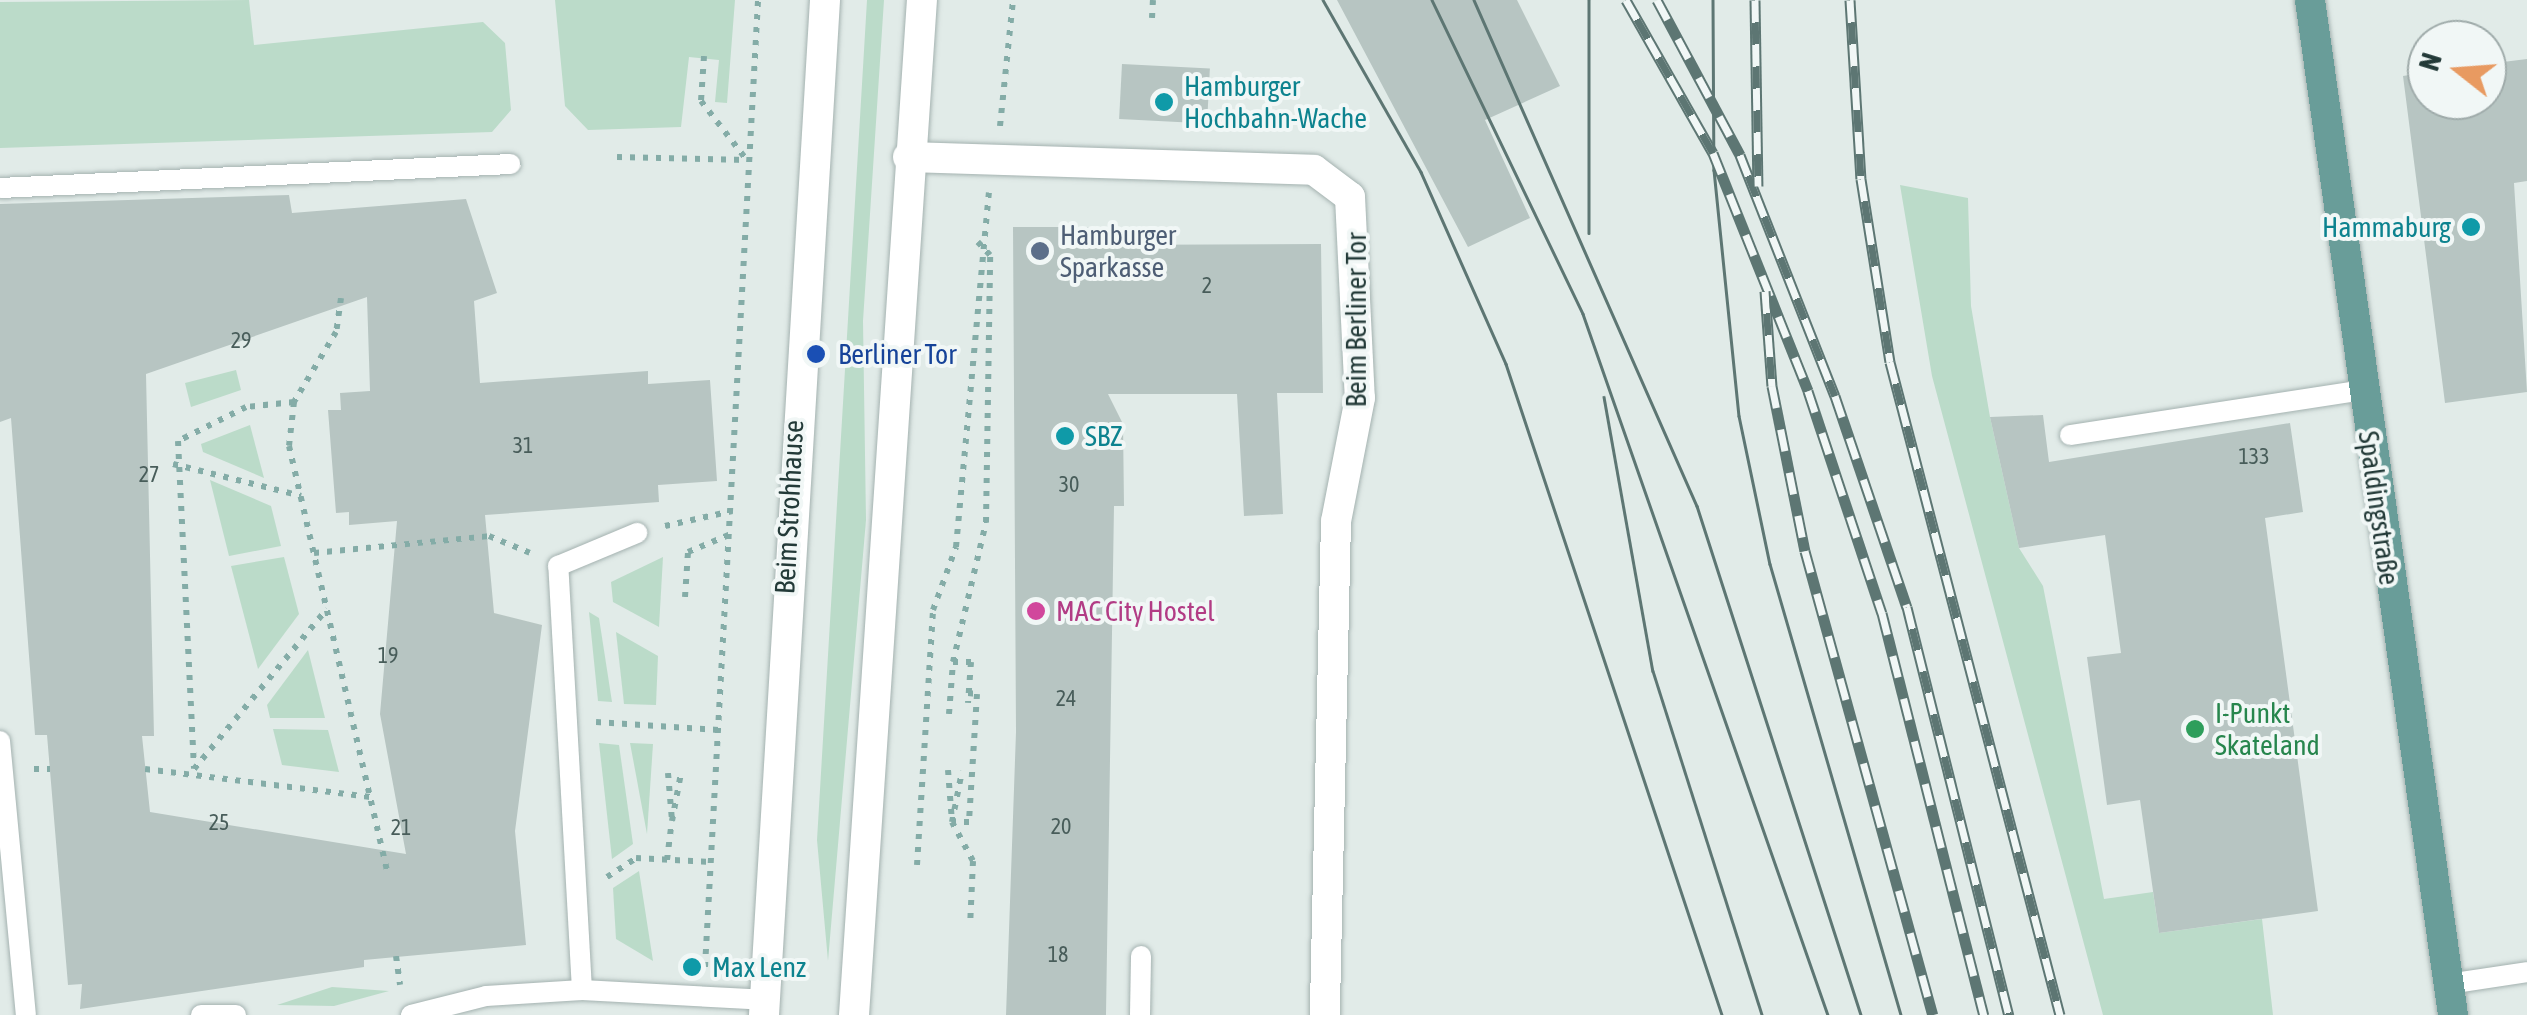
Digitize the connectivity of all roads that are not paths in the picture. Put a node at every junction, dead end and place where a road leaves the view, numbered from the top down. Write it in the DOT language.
graph roads {
  1 [pos="825,0"];
  2 [pos="922,0"];
  3 [pos="2310,0"];
  4 [pos="908,156"];
  5 [pos="510,164"];
  6 [pos="0,188"];
  7 [pos="2362,390"];
  8 [pos="2070,435"];
  9 [pos="637,533"];
  10 [pos="0,741"];
  11 [pos="1141,956"];
  12 [pos="2527,972"];
  13 [pos="2448,984"];
  14 [pos="582,990"];
  15 [pos="764,1008"];
  16 [pos="26,1015"];
  17 [pos="201,1015"];
  18 [pos="236,1015"];
  19 [pos="411,1015"];
  20 [pos="854,1015"];
  21 [pos="1140,1015"];
  22 [pos="1325,1015"];
  23 [pos="2453,1015"];
  1 -- 15 [label="main road, Beim Strohhause"];
  2 -- 4 [label="main road"];
  3 -- 7 [label="main road, Spaldingstraße"];
  4 -- 20 [label="main road"];
  4 -- 22 [label="main road, Beim Berliner Tor"];
  5 -- 6 [label="lane"];
  7 -- 8 [label="lane"];
  7 -- 13 [label="main road, Spaldingstraße"];
  9 -- 14 [label="lane"];
  10 -- 16 [label="lane"];
  11 -- 21 [label="lane"];
  12 -- 13 [label="lane"];
  13 -- 23 [label="main road, Spaldingstraße"];
  14 -- 15 [label="lane"];
  14 -- 19 [label="lane"];
  17 -- 18 [label="lane"];
}
